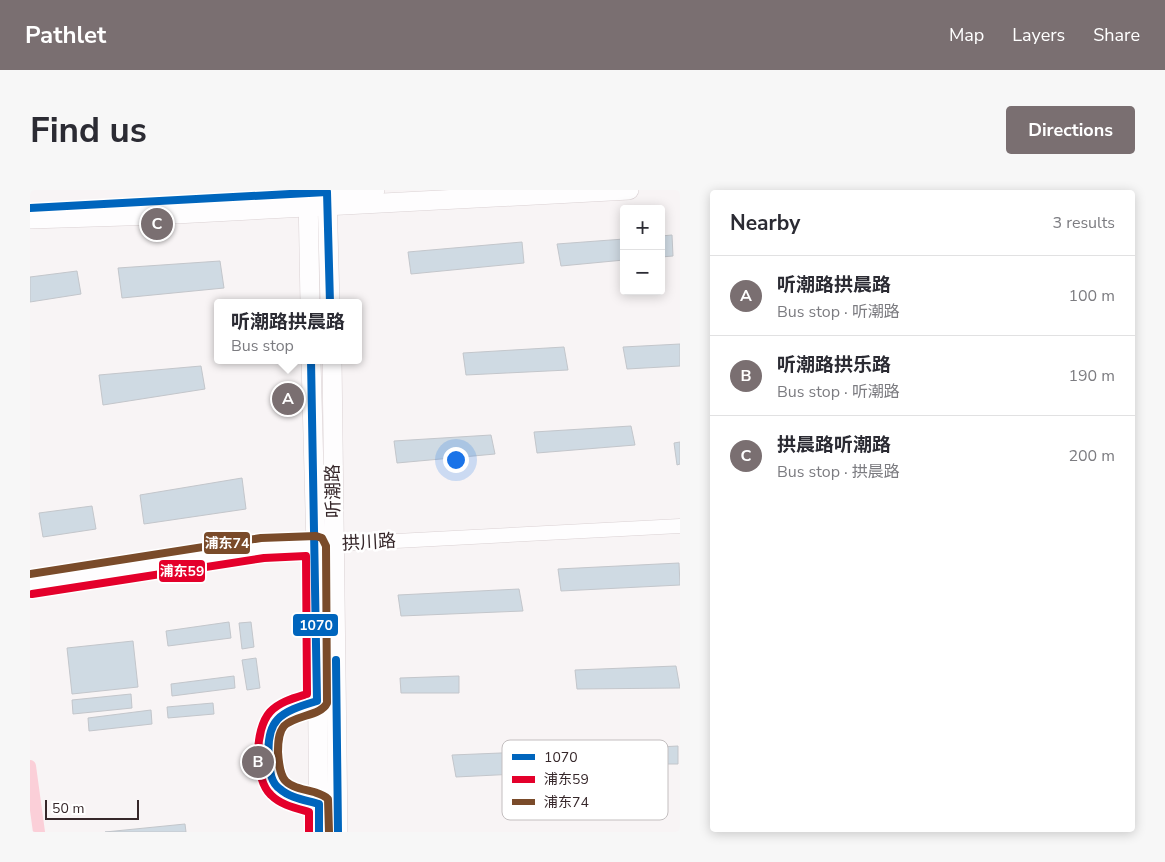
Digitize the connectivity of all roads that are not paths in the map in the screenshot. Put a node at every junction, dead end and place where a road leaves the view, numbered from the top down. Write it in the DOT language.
graph roads {
  1 [pos="375,190"];
  2 [pos="629,190"];
  3 [pos="308,196"];
  4 [pos="327,196"];
  5 [pos="30,208"];
  6 [pos="30,219"];
  7 [pos="310,299"];
  8 [pos="330,299"];
  9 [pos="312,364"];
  10 [pos="332,364"];
  11 [pos="680,526"];
  12 [pos="325,545"];
  13 [pos="30,584"];
  14 [pos="317,701"];
  15 [pos="319,804"];
  16 [pos="319,832"];
  17 [pos="338,832"];
  1 -- 4 [label="main road"];
  2 -- 4 [label="main road"];
  3 -- 4 [label="main road"];
  3 -- 5 [label="main road"];
  3 -- 6 [label="main road"];
  3 -- 7 [label="main road"];
  4 -- 8 [label="main road"];
  9 -- 12 [label="main road, 听潮路"];
  10 -- 12 [label="main road, 听潮路"];
  11 -- 12 [label="street, 拱川路"];
  12 -- 13 [label="street, 拱川路"];
  12 -- 14 [label="main road, 听潮路"];
  12 -- 17 [label="main road, 听潮路"];
  14 -- 15 [label="main road, 听潮路"];
  14 -- 15 [label="lane"];
  15 -- 16 [label="main road, 听潮路"];
}
